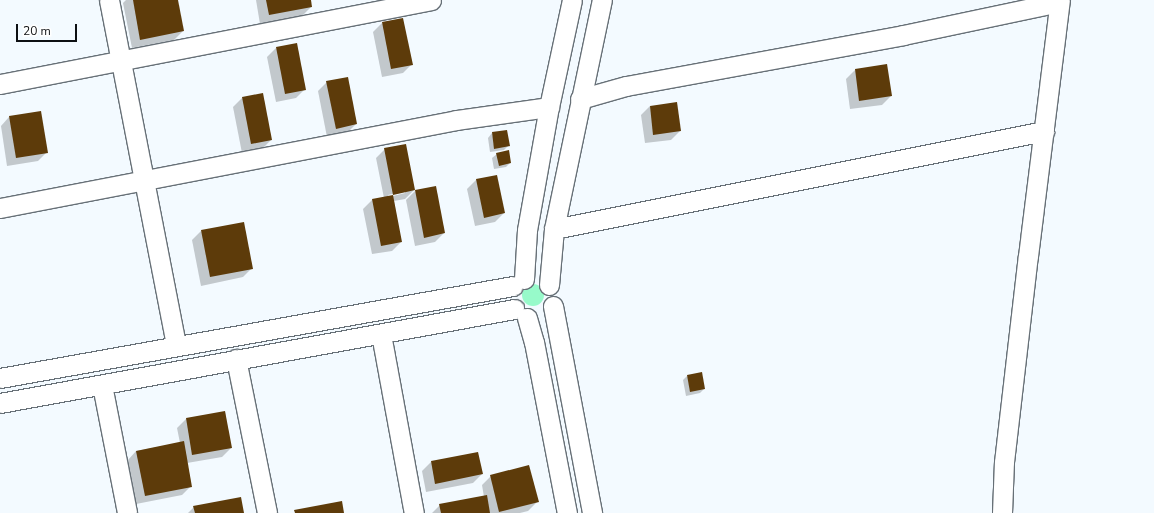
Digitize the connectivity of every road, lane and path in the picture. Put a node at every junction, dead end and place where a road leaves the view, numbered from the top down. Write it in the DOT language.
graph roads {
  1 [pos="109,0"];
  2 [pos="431,0"];
  3 [pos="572,0"];
  4 [pos="602,0"];
  5 [pos="1059,1"];
  6 [pos="120,60"];
  7 [pos="0,84"];
  8 [pos="580,99"];
  9 [pos="549,107"];
  10 [pos="1044,131"];
  11 [pos="144,180"];
  12 [pos="0,208"];
  13 [pos="554,229"];
  14 [pos="518,283"];
  15 [pos="549,284"];
  16 [pos="553,306"];
  17 [pos="520,313"];
  18 [pos="382,334"];
  19 [pos="176,345"];
  20 [pos="236,360"];
  21 [pos="0,378"];
  22 [pos="102,385"];
  23 [pos="0,403"];
  24 [pos="127,513"];
  25 [pos="267,513"];
  26 [pos="414,513"];
  27 [pos="566,513"];
  28 [pos="592,513"];
  29 [pos="1002,513"];
  1 -- 6 [label="street"];
  2 -- 6 [label="street"];
  3 -- 9 [label="street"];
  4 -- 8 [label="street"];
  5 -- 8 [label="street"];
  5 -- 10 [label="street"];
  6 -- 7 [label="street"];
  6 -- 11 [label="street"];
  8 -- 13 [label="street"];
  9 -- 11 [label="street"];
  9 -- 14 [label="street"];
  10 -- 13 [label="street"];
  10 -- 29 [label="street"];
  11 -- 12 [label="street"];
  11 -- 19 [label="street"];
  13 -- 15 [label="street"];
  14 -- 15 [label="street"];
  14 -- 17 [label="street"];
  14 -- 19 [label="street"];
  15 -- 16 [label="street"];
  16 -- 17 [label="street"];
  16 -- 28 [label="street"];
  17 -- 18 [label="street"];
  17 -- 27 [label="street"];
  18 -- 20 [label="street"];
  18 -- 26 [label="street"];
  19 -- 21 [label="street"];
  20 -- 22 [label="street"];
  20 -- 25 [label="street"];
  22 -- 23 [label="street"];
  22 -- 24 [label="street"];
}
